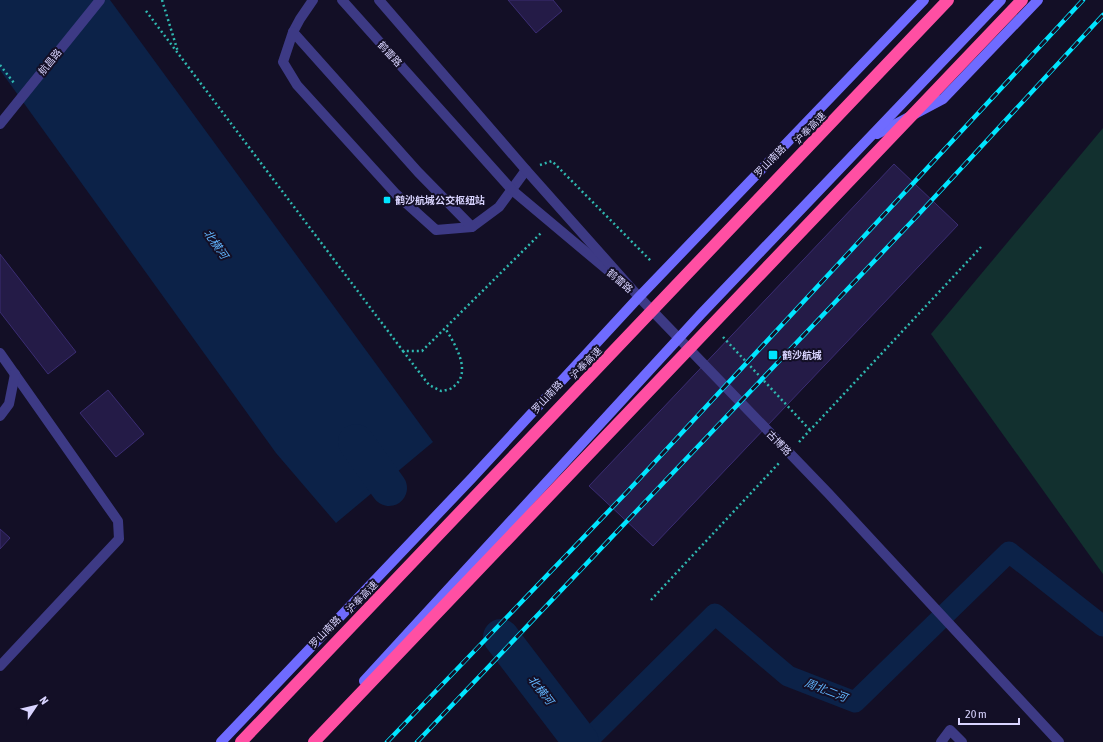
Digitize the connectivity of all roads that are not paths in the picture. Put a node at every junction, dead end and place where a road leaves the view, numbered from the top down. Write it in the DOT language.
graph roads {
  1 [pos="100,0"];
  2 [pos="313,0"];
  3 [pos="342,0"];
  4 [pos="379,0"];
  5 [pos="924,0"];
  6 [pos="948,0"];
  7 [pos="1001,0"];
  8 [pos="1022,0"];
  9 [pos="1038,0"];
  10 [pos="293,32"];
  11 [pos="0,124"];
  12 [pos="869,138"];
  13 [pos="526,170"];
  14 [pos="512,190"];
  15 [pos="472,227"];
  16 [pos="639,298"];
  17 [pos="678,338"];
  18 [pos="0,353"];
  19 [pos="15,374"];
  20 [pos="0,416"];
  21 [pos="0,666"];
  22 [pos="221,742"];
  23 [pos="241,742"];
  24 [pos="309,742"];
  25 [pos="314,742"];
  26 [pos="941,742"];
  27 [pos="962,742"];
  28 [pos="1059,742"];
  1 -- 11 [label="street, 航昌路"];
  2 -- 10 [label="street"];
  3 -- 14 [label="street, 鹤雷路"];
  4 -- 13 [label="street, 鹤雷路"];
  5 -- 16 [label="main road, 罗山南路"];
  6 -- 23 [label="highway, 沪奉高速, bridge"];
  7 -- 12 [label="main road"];
  8 -- 25 [label="highway, bridge"];
  9 -- 12 [label="main road"];
  10 -- 15 [label="street"];
  10 -- 15 [label="street"];
  12 -- 17 [label="main road"];
  13 -- 14 [label="street"];
  13 -- 16 [label="street, 鹤雷路"];
  14 -- 15 [label="street"];
  14 -- 16 [label="street, 鹤雷路"];
  16 -- 17 [label="street, 古博路"];
  16 -- 22 [label="main road, 罗山南路"];
  17 -- 24 [label="main road"];
  17 -- 28 [label="street, 古博路"];
  18 -- 19 [label="street"];
  19 -- 20 [label="street"];
  19 -- 21 [label="street"];
  26 -- 27 [label="street"];
}
